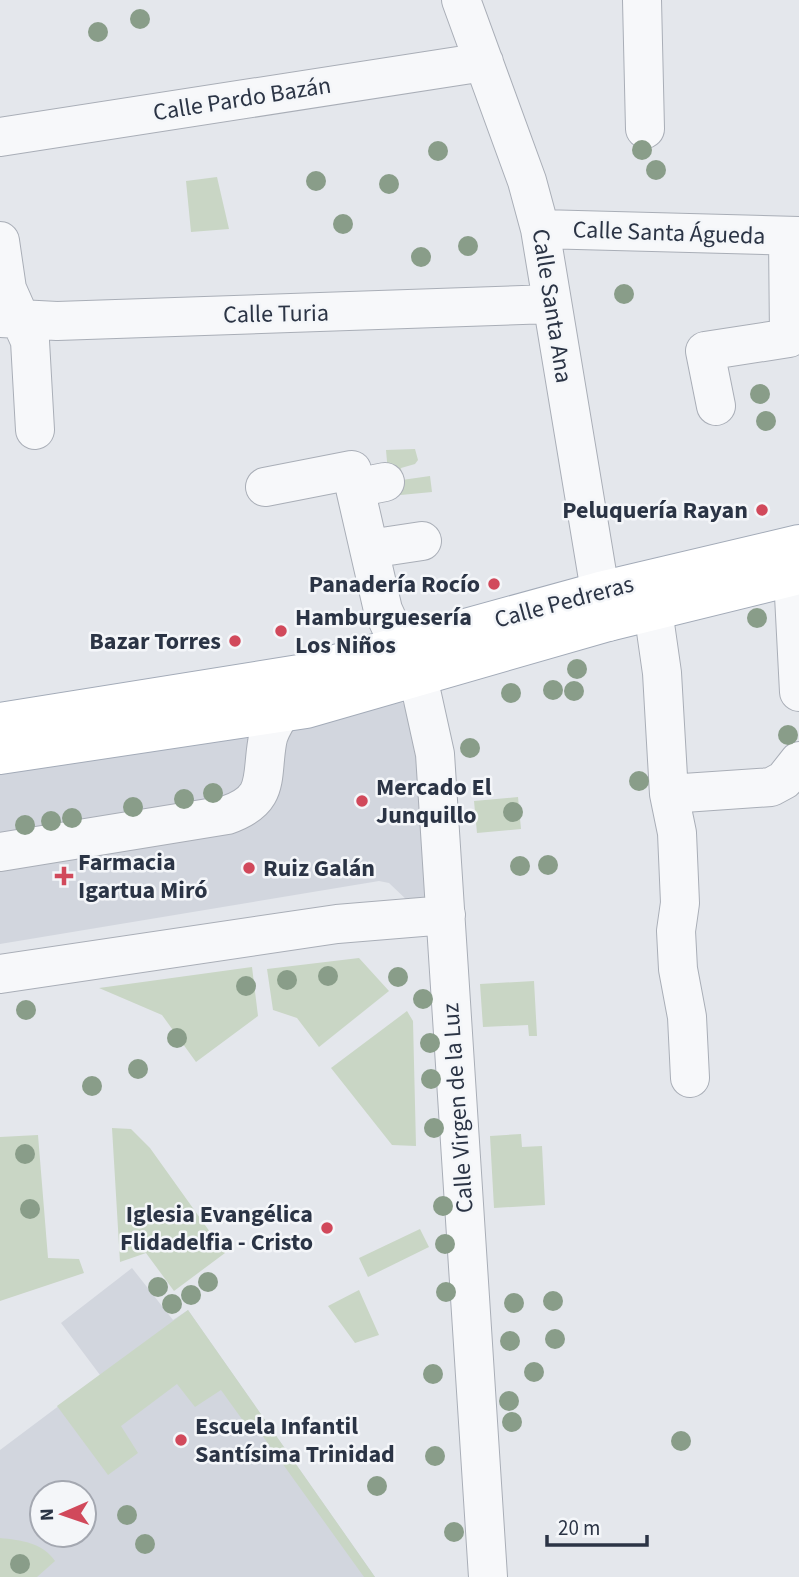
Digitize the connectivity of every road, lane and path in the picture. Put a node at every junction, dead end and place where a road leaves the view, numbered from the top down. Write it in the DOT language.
graph roads {
  1 [pos="461,0"];
  2 [pos="642,0"];
  3 [pos="484,62"];
  4 [pos="645,129"];
  5 [pos="0,137"];
  6 [pos="540,229"];
  7 [pos="794,236"];
  8 [pos="0,241"];
  9 [pos="551,304"];
  10 [pos="10,318"];
  11 [pos="716,406"];
  12 [pos="36,430"];
  13 [pos="265,487"];
  14 [pos="422,541"];
  15 [pos="369,550"];
  16 [pos="797,565"];
  17 [pos="604,606"];
  18 [pos="653,610"];
  19 [pos="406,662"];
  20 [pos="799,692"];
  21 [pos="281,712"];
  22 [pos="0,722"];
  23 [pos="0,755"];
  24 [pos="799,761"];
  25 [pos="669,793"];
  26 [pos="0,852"];
  27 [pos="446,915"];
  28 [pos="0,974"];
  29 [pos="690,1078"];
  30 [pos="488,1577"];
  1 -- 3 [label="street, Calle Santa Ana"];
  2 -- 4 [label="street"];
  3 -- 5 [label="street, Calle Pardo Bazán"];
  3 -- 6 [label="street, Calle Santa Ana"];
  6 -- 7 [label="street, Calle Santa Águeda"];
  6 -- 9 [label="street, Calle Santa Ana"];
  7 -- 11 [label="street"];
  8 -- 10 [label="street"];
  9 -- 10 [label="street, Calle Turia"];
  9 -- 17 [label="street, Calle Santa Ana"];
  10 -- 12 [label="street"];
  13 -- 15 [label="street, Calle Virgen de la Luz"];
  14 -- 15 [label="street"];
  15 -- 19 [label="street, Calle Virgen de la Luz"];
  16 -- 17 [label="main road, Calle Pedreras"];
  16 -- 18 [label="main road, Calle Pedreras"];
  16 -- 20 [label="street"];
  17 -- 18 [label="main road, Calle Pedreras"];
  17 -- 19 [label="main road, Calle Pedreras"];
  18 -- 25 [label="street"];
  19 -- 21 [label="main road, Calle Pedreras"];
  19 -- 22 [label="main road, Calle Pedreras"];
  19 -- 27 [label="street, Calle Virgen de la Luz"];
  21 -- 23 [label="main road, Calle Pedreras"];
  21 -- 26 [label="street"];
  24 -- 25 [label="street"];
  25 -- 29 [label="street"];
  27 -- 28 [label="street"];
  27 -- 30 [label="street, Calle Virgen de la Luz"];
}
